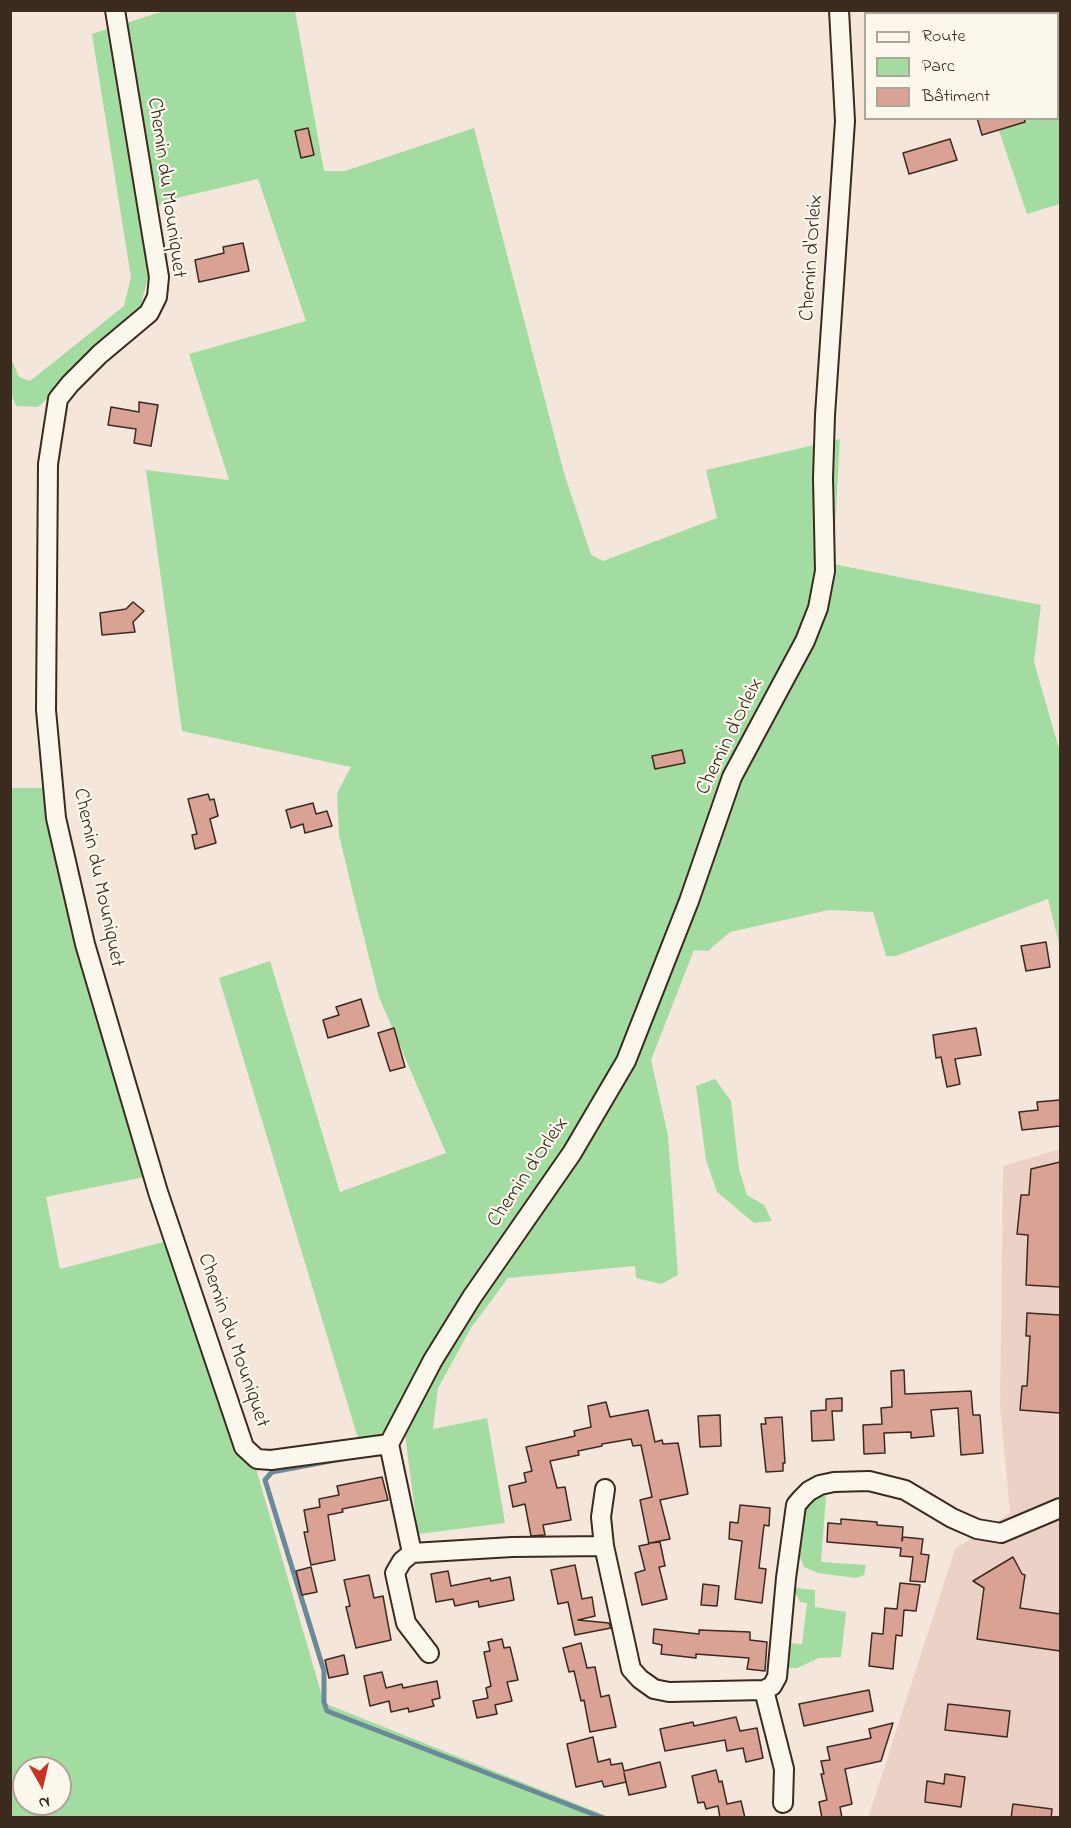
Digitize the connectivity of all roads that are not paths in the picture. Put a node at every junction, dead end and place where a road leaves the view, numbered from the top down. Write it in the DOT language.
graph roads {
  1 [pos="115,10"];
  2 [pos="839,10"];
  3 [pos="389,1444"];
  4 [pos="605,1489"];
  5 [pos="1060,1508"];
  6 [pos="604,1546"];
  7 [pos="412,1553"];
  8 [pos="429,1653"];
  9 [pos="764,1690"];
  10 [pos="783,1803"];
  1 -- 3 [label="street, Chemin du Mouniquet"];
  2 -- 3 [label="street, Chemin d'Orleix"];
  3 -- 7 [label="street"];
  4 -- 6 [label="street"];
  5 -- 9 [label="street"];
  6 -- 7 [label="street"];
  6 -- 9 [label="street"];
  7 -- 8 [label="street"];
  9 -- 10 [label="street"];
}
